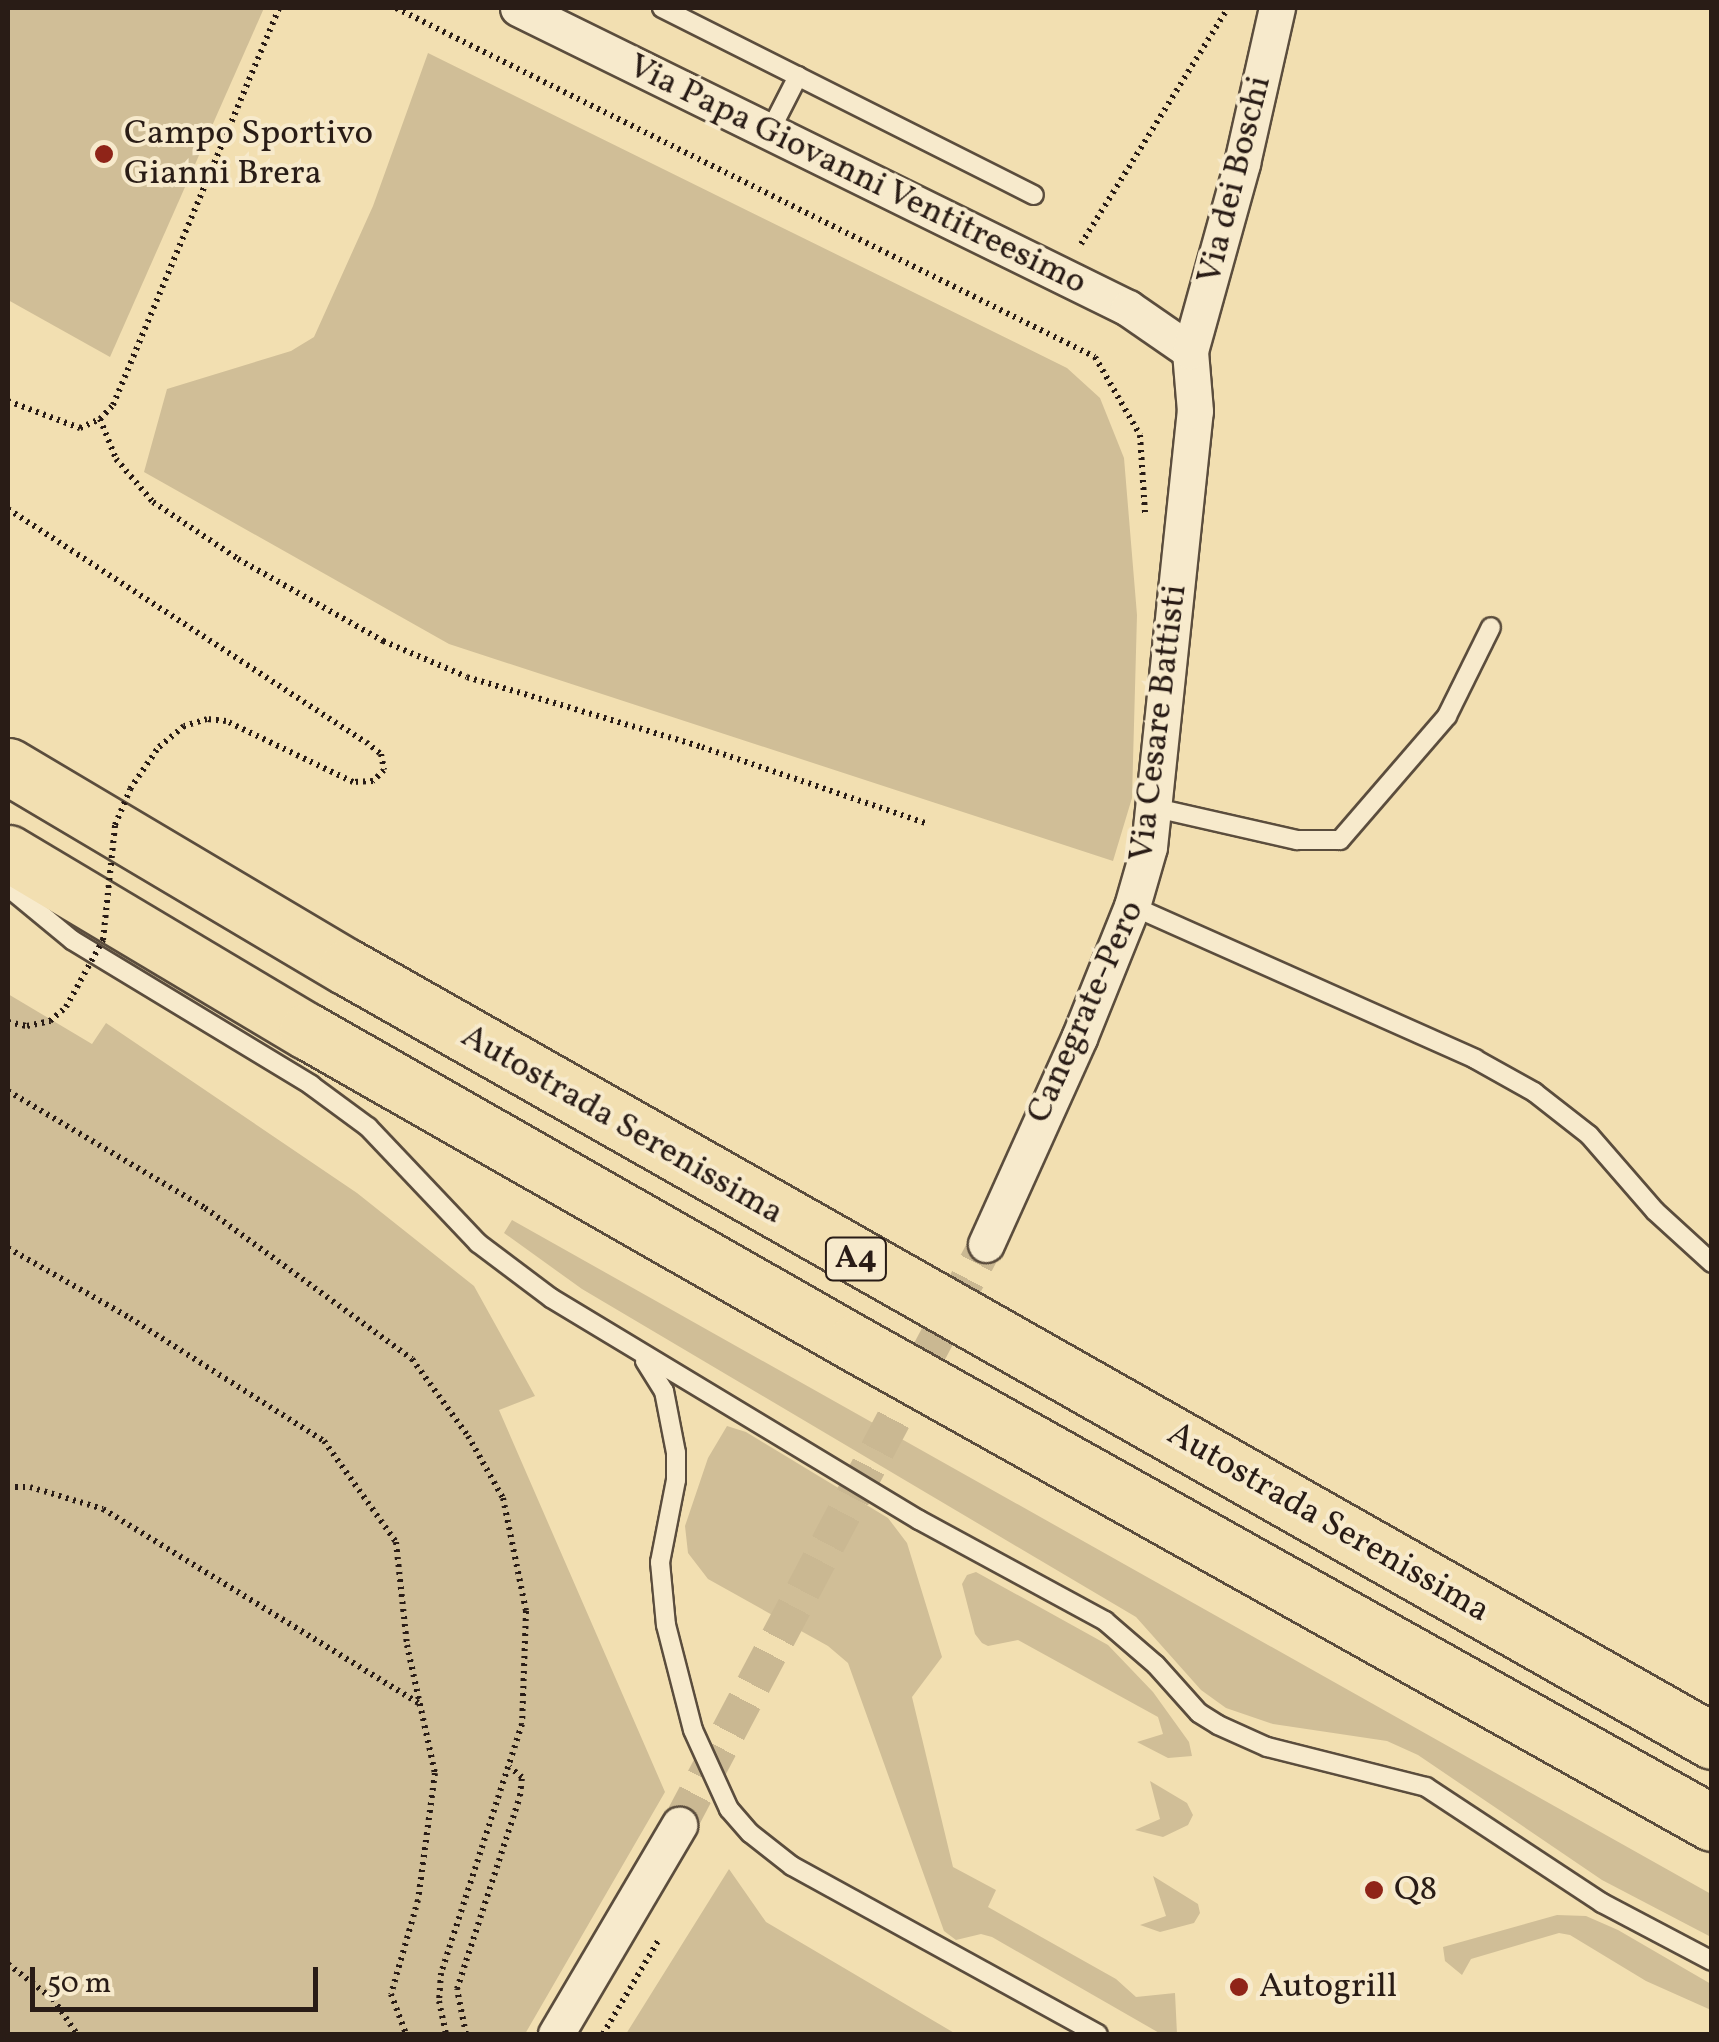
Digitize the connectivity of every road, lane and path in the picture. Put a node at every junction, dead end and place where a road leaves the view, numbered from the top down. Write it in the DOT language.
graph roads {
  1 [pos="278,8"];
  2 [pos="397,8"];
  3 [pos="518,8"];
  4 [pos="662,8"];
  5 [pos="1228,8"];
  6 [pos="1277,8"];
  7 [pos="798,76"];
  8 [pos="769,133"];
  9 [pos="1034,195"];
  10 [pos="1061,278"];
  11 [pos="1190,351"];
  12 [pos="8,401"];
  13 [pos="100,419"];
  14 [pos="8,510"];
  15 [pos="1146,524"];
  16 [pos="1491,627"];
  17 [pos="8,766"];
  18 [pos="1156,808"];
  19 [pos="928,824"];
  20 [pos="8,854"];
  21 [pos="8,887"];
  22 [pos="1132,906"];
  23 [pos="8,1022"];
  24 [pos="8,1091"];
  25 [pos="986,1244"];
  26 [pos="8,1248"];
  27 [pos="1712,1263"];
  28 [pos="642,1356"];
  29 [pos="8,1486"];
  30 [pos="420,1704"];
  31 [pos="1712,1741"];
  32 [pos="509,1767"];
  33 [pos="1712,1823"];
  34 [pos="678,1824"];
  35 [pos="1712,1961"];
  36 [pos="8,1964"];
  37 [pos="77,2034"];
  38 [pos="406,2034"];
  39 [pos="446,2034"];
  40 [pos="466,2034"];
  41 [pos="556,2034"];
  42 [pos="1098,2034"];
  1 -- 13 [label="path"];
  2 -- 15 [label="path"];
  3 -- 8 [label="street, Via Papa Giovanni Ventitreesimo"];
  4 -- 7 [label="lane"];
  5 -- 10 [label="path"];
  6 -- 11 [label="street, Via dei Boschi"];
  7 -- 8 [label="lane"];
  7 -- 9 [label="lane"];
  8 -- 10 [label="street, Via Papa Giovanni Ventitreesimo"];
  10 -- 11 [label="street, Via Papa Giovanni Ventitreesimo"];
  11 -- 18 [label="street, Via Cesare Battisti"];
  12 -- 13 [label="path"];
  13 -- 19 [label="path"];
  14 -- 23 [label="path, bridge"];
  16 -- 18 [label="lane"];
  17 -- 31 [label="highway, Autostrada Serenissima / A4"];
  18 -- 22 [label="street, Via Cesare Battisti"];
  20 -- 33 [label="highway, Autostrada Serenissima / A4"];
  21 -- 28 [label="lane"];
  22 -- 25 [label="street, Via Cesare Battisti"];
  22 -- 27 [label="lane"];
  24 -- 32 [label="path"];
  26 -- 30 [label="path"];
  28 -- 35 [label="lane"];
  28 -- 42 [label="lane"];
  29 -- 30 [label="path"];
  30 -- 38 [label="path"];
  32 -- 39 [label="path"];
  32 -- 40 [label="path"];
  34 -- 41 [label="street"];
  36 -- 37 [label="path"];
}
